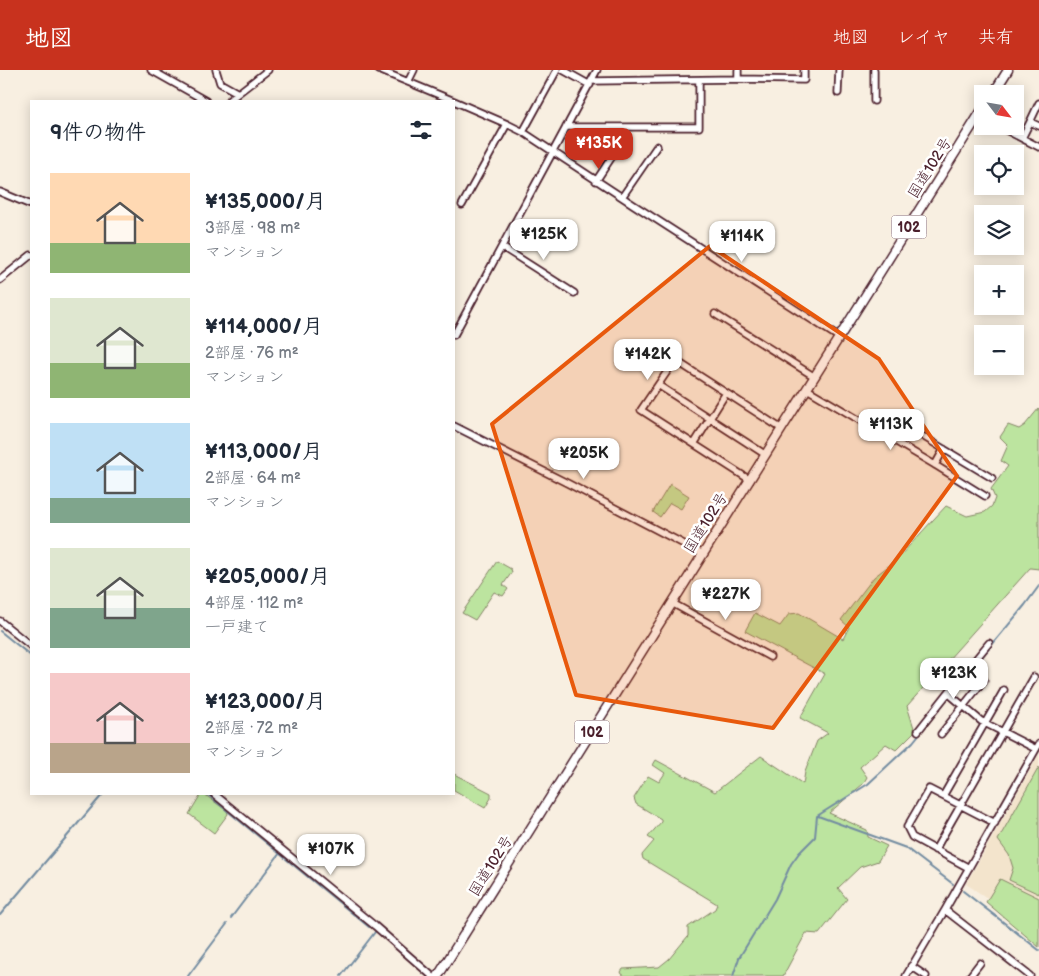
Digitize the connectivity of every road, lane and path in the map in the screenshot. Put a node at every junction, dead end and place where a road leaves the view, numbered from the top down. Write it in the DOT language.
graph roads {
  1 [pos="151,70"];
  2 [pos="216,70"];
  3 [pos="268,70"];
  4 [pos="379,70"];
  5 [pos="414,70"];
  6 [pos="557,70"];
  7 [pos="563,70"];
  8 [pos="597,70"];
  9 [pos="738,70"];
  10 [pos="804,70"];
  11 [pos="839,70"];
  12 [pos="874,70"];
  13 [pos="1008,70"];
  14 [pos="699,80"];
  15 [pos="738,80"];
  16 [pos="408,82"];
  17 [pos="591,83"];
  18 [pos="999,85"];
  19 [pos="238,93"];
  20 [pos="838,93"];
  21 [pos="204,100"];
  22 [pos="229,100"];
  23 [pos="452,100"];
  24 [pos="455,101"];
  25 [pos="874,101"];
  26 [pos="1039,103"];
  27 [pos="1030,122"];
  28 [pos="507,124"];
  29 [pos="974,126"];
  30 [pos="1039,126"];
  31 [pos="566,127"];
  32 [pos="523,132"];
  33 [pos="1016,135"];
  34 [pos="1022,138"];
  35 [pos="619,146"];
  36 [pos="656,146"];
  37 [pos="1039,147"];
  38 [pos="554,152"];
  39 [pos="596,181"];
  40 [pos="0,192"];
  41 [pos="622,198"];
  42 [pos="30,205"];
  43 [pos="462,205"];
  44 [pos="502,247"];
  45 [pos="30,256"];
  46 [pos="0,280"];
  47 [pos="574,293"];
  48 [pos="716,314"];
  49 [pos="455,332"];
  50 [pos="840,338"];
  51 [pos="815,378"];
  52 [pos="658,385"];
  53 [pos="807,389"];
  54 [pos="726,393"];
  55 [pos="889,416"];
  56 [pos="710,419"];
  57 [pos="455,427"];
  58 [pos="782,429"];
  59 [pos="694,444"];
  60 [pos="944,449"];
  61 [pos="766,455"];
  62 [pos="935,465"];
  63 [pos="992,478"];
  64 [pos="750,480"];
  65 [pos="985,496"];
  66 [pos="703,554"];
  67 [pos="672,603"];
  68 [pos="0,621"];
  69 [pos="989,643"];
  70 [pos="30,645"];
  71 [pos="770,657"];
  72 [pos="1034,677"];
  73 [pos="984,680"];
  74 [pos="1004,690"];
  75 [pos="950,695"];
  76 [pos="963,706"];
  77 [pos="985,723"];
  78 [pos="918,731"];
  79 [pos="1003,732"];
  80 [pos="941,734"];
  81 [pos="1038,746"];
  82 [pos="215,795"];
  83 [pos="943,796"];
  84 [pos="961,806"];
  85 [pos="994,823"];
  86 [pos="935,850"];
  87 [pos="969,868"];
  88 [pos="945,910"];
  89 [pos="980,963"];
  90 [pos="911,966"];
  91 [pos="432,976"];
  92 [pos="438,976"];
  93 [pos="906,976"];
  94 [pos="926,976"];
  95 [pos="970,976"];
  96 [pos="1030,976"];
  1 -- 21 [label="street"];
  2 -- 19 [label="street"];
  3 -- 19 [label="street"];
  4 -- 16 [label="street"];
  5 -- 16 [label="street"];
  6 -- 32 [label="street"];
  7 -- 17 [label="street"];
  8 -- 17 [label="street"];
  9 -- 15 [label="street"];
  10 -- 15 [label="street"];
  11 -- 20 [label="street"];
  12 -- 25 [label="street"];
  13 -- 18 [label="highway"];
  14 -- 15 [label="street"];
  14 -- 17 [label="street"];
  14 -- 31 [label="street"];
  16 -- 23 [label="street"];
  17 -- 31 [label="street"];
  19 -- 22 [label="street"];
  24 -- 28 [label="street"];
  26 -- 27 [label="street"];
  27 -- 30 [label="street"];
  27 -- 34 [label="street"];
  28 -- 32 [label="street"];
  28 -- 43 [label="street"];
  29 -- 50 [label="highway, 国道102号 / 102"];
  31 -- 38 [label="street"];
  32 -- 38 [label="street"];
  33 -- 34 [label="street"];
  34 -- 37 [label="street"];
  35 -- 39 [label="street"];
  36 -- 41 [label="street"];
  38 -- 39 [label="street"];
  38 -- 44 [label="street"];
  39 -- 41 [label="street"];
  40 -- 42 [label="street"];
  41 -- 50 [label="street"];
  44 -- 47 [label="street"];
  44 -- 49 [label="street"];
  45 -- 46 [label="street"];
  48 -- 51 [label="street"];
  50 -- 51 [label="highway, 国道102号 / 102"];
  51 -- 53 [label="highway, 国道102号 / 102"];
  52 -- 54 [label="street"];
  52 -- 56 [label="street"];
  52 -- 59 [label="street"];
  53 -- 58 [label="highway, 国道102号 / 102"];
  53 -- 62 [label="street"];
  54 -- 56 [label="street"];
  54 -- 58 [label="street"];
  55 -- 60 [label="street"];
  56 -- 59 [label="street"];
  56 -- 61 [label="street"];
  57 -- 66 [label="street"];
  58 -- 61 [label="highway, 国道102号 / 102"];
  59 -- 64 [label="street"];
  60 -- 62 [label="street"];
  60 -- 63 [label="street"];
  61 -- 64 [label="highway, 国道102号 / 102"];
  62 -- 65 [label="street"];
  64 -- 66 [label="highway, 国道102号 / 102"];
  66 -- 67 [label="highway, 国道102号 / 102"];
  67 -- 71 [label="street"];
  67 -- 92 [label="highway, 国道102号 / 102"];
  68 -- 70 [label="street"];
  69 -- 75 [label="street"];
  72 -- 79 [label="street"];
  73 -- 76 [label="street"];
  74 -- 77 [label="street"];
  75 -- 76 [label="street"];
  75 -- 78 [label="street"];
  76 -- 77 [label="street"];
  76 -- 80 [label="street"];
  77 -- 79 [label="street"];
  77 -- 83 [label="street"];
  79 -- 81 [label="street"];
  79 -- 84 [label="street"];
  81 -- 85 [label="street"];
  82 -- 91 [label="street"];
  83 -- 84 [label="street"];
  83 -- 86 [label="street"];
  84 -- 85 [label="street"];
  84 -- 86 [label="street"];
  85 -- 87 [label="street"];
  86 -- 87 [label="street"];
  87 -- 88 [label="street"];
  88 -- 90 [label="street"];
  88 -- 96 [label="street"];
  89 -- 95 [label="street"];
  90 -- 93 [label="street"];
  90 -- 94 [label="street"];
}
